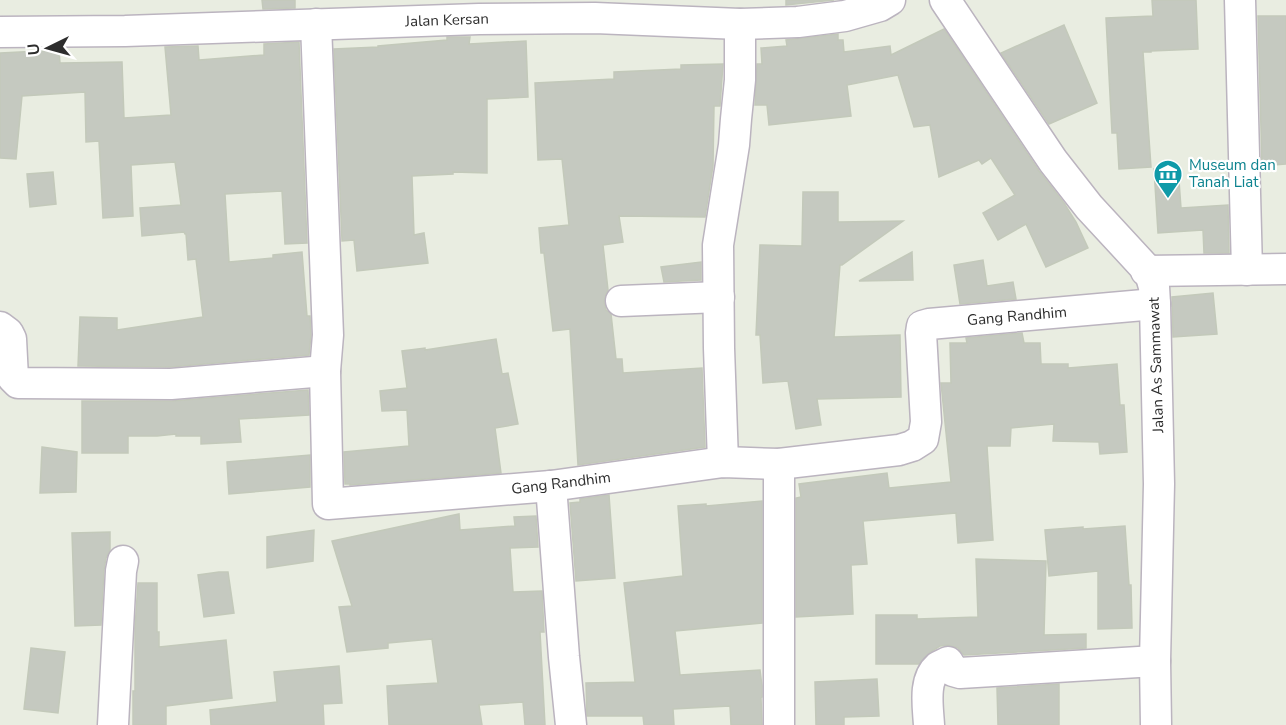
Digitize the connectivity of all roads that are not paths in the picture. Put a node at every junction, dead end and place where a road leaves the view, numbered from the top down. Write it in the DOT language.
graph roads {
  1 [pos="890,0"];
  2 [pos="1240,0"];
  3 [pos="939,1"];
  4 [pos="556,9"];
  5 [pos="244,13"];
  6 [pos="316,24"];
  7 [pos="740,24"];
  8 [pos="0,32"];
  9 [pos="1286,269"];
  10 [pos="1247,270"];
  11 [pos="1146,271"];
  12 [pos="719,297"];
  13 [pos="621,302"];
  14 [pos="1155,304"];
  15 [pos="0,327"];
  16 [pos="325,371"];
  17 [pos="723,462"];
  18 [pos="779,464"];
  19 [pos="551,486"];
  20 [pos="123,561"];
  21 [pos="1155,661"];
  22 [pos="113,725"];
  23 [pos="571,725"];
  24 [pos="779,725"];
  25 [pos="929,725"];
  26 [pos="1156,725"];
  1 -- 7 [label="street, Jalan Kersan"];
  2 -- 10 [label="street"];
  3 -- 11 [label="street, Jalan As Sammawat"];
  4 -- 6 [label="street, Jalan Kersan"];
  4 -- 7 [label="street, Jalan Kersan"];
  5 -- 6 [label="street, Jalan Kersan"];
  5 -- 8 [label="street, Jalan Kersan"];
  6 -- 16 [label="street, Gang Randhim"];
  7 -- 12 [label="street"];
  9 -- 10 [label="street"];
  10 -- 11 [label="street"];
  11 -- 14 [label="street, Jalan As Sammawat"];
  12 -- 13 [label="street"];
  12 -- 17 [label="street"];
  14 -- 18 [label="street, Gang Randhim"];
  14 -- 21 [label="street, Jalan As Sammawat"];
  15 -- 16 [label="street"];
  16 -- 19 [label="street, Gang Randhim"];
  17 -- 18 [label="street, Gang Randhim"];
  17 -- 19 [label="street, Gang Randhim"];
  18 -- 24 [label="street"];
  19 -- 23 [label="street"];
  20 -- 22 [label="street"];
  21 -- 25 [label="street"];
  21 -- 26 [label="street, Jalan As Sammawat"];
}
